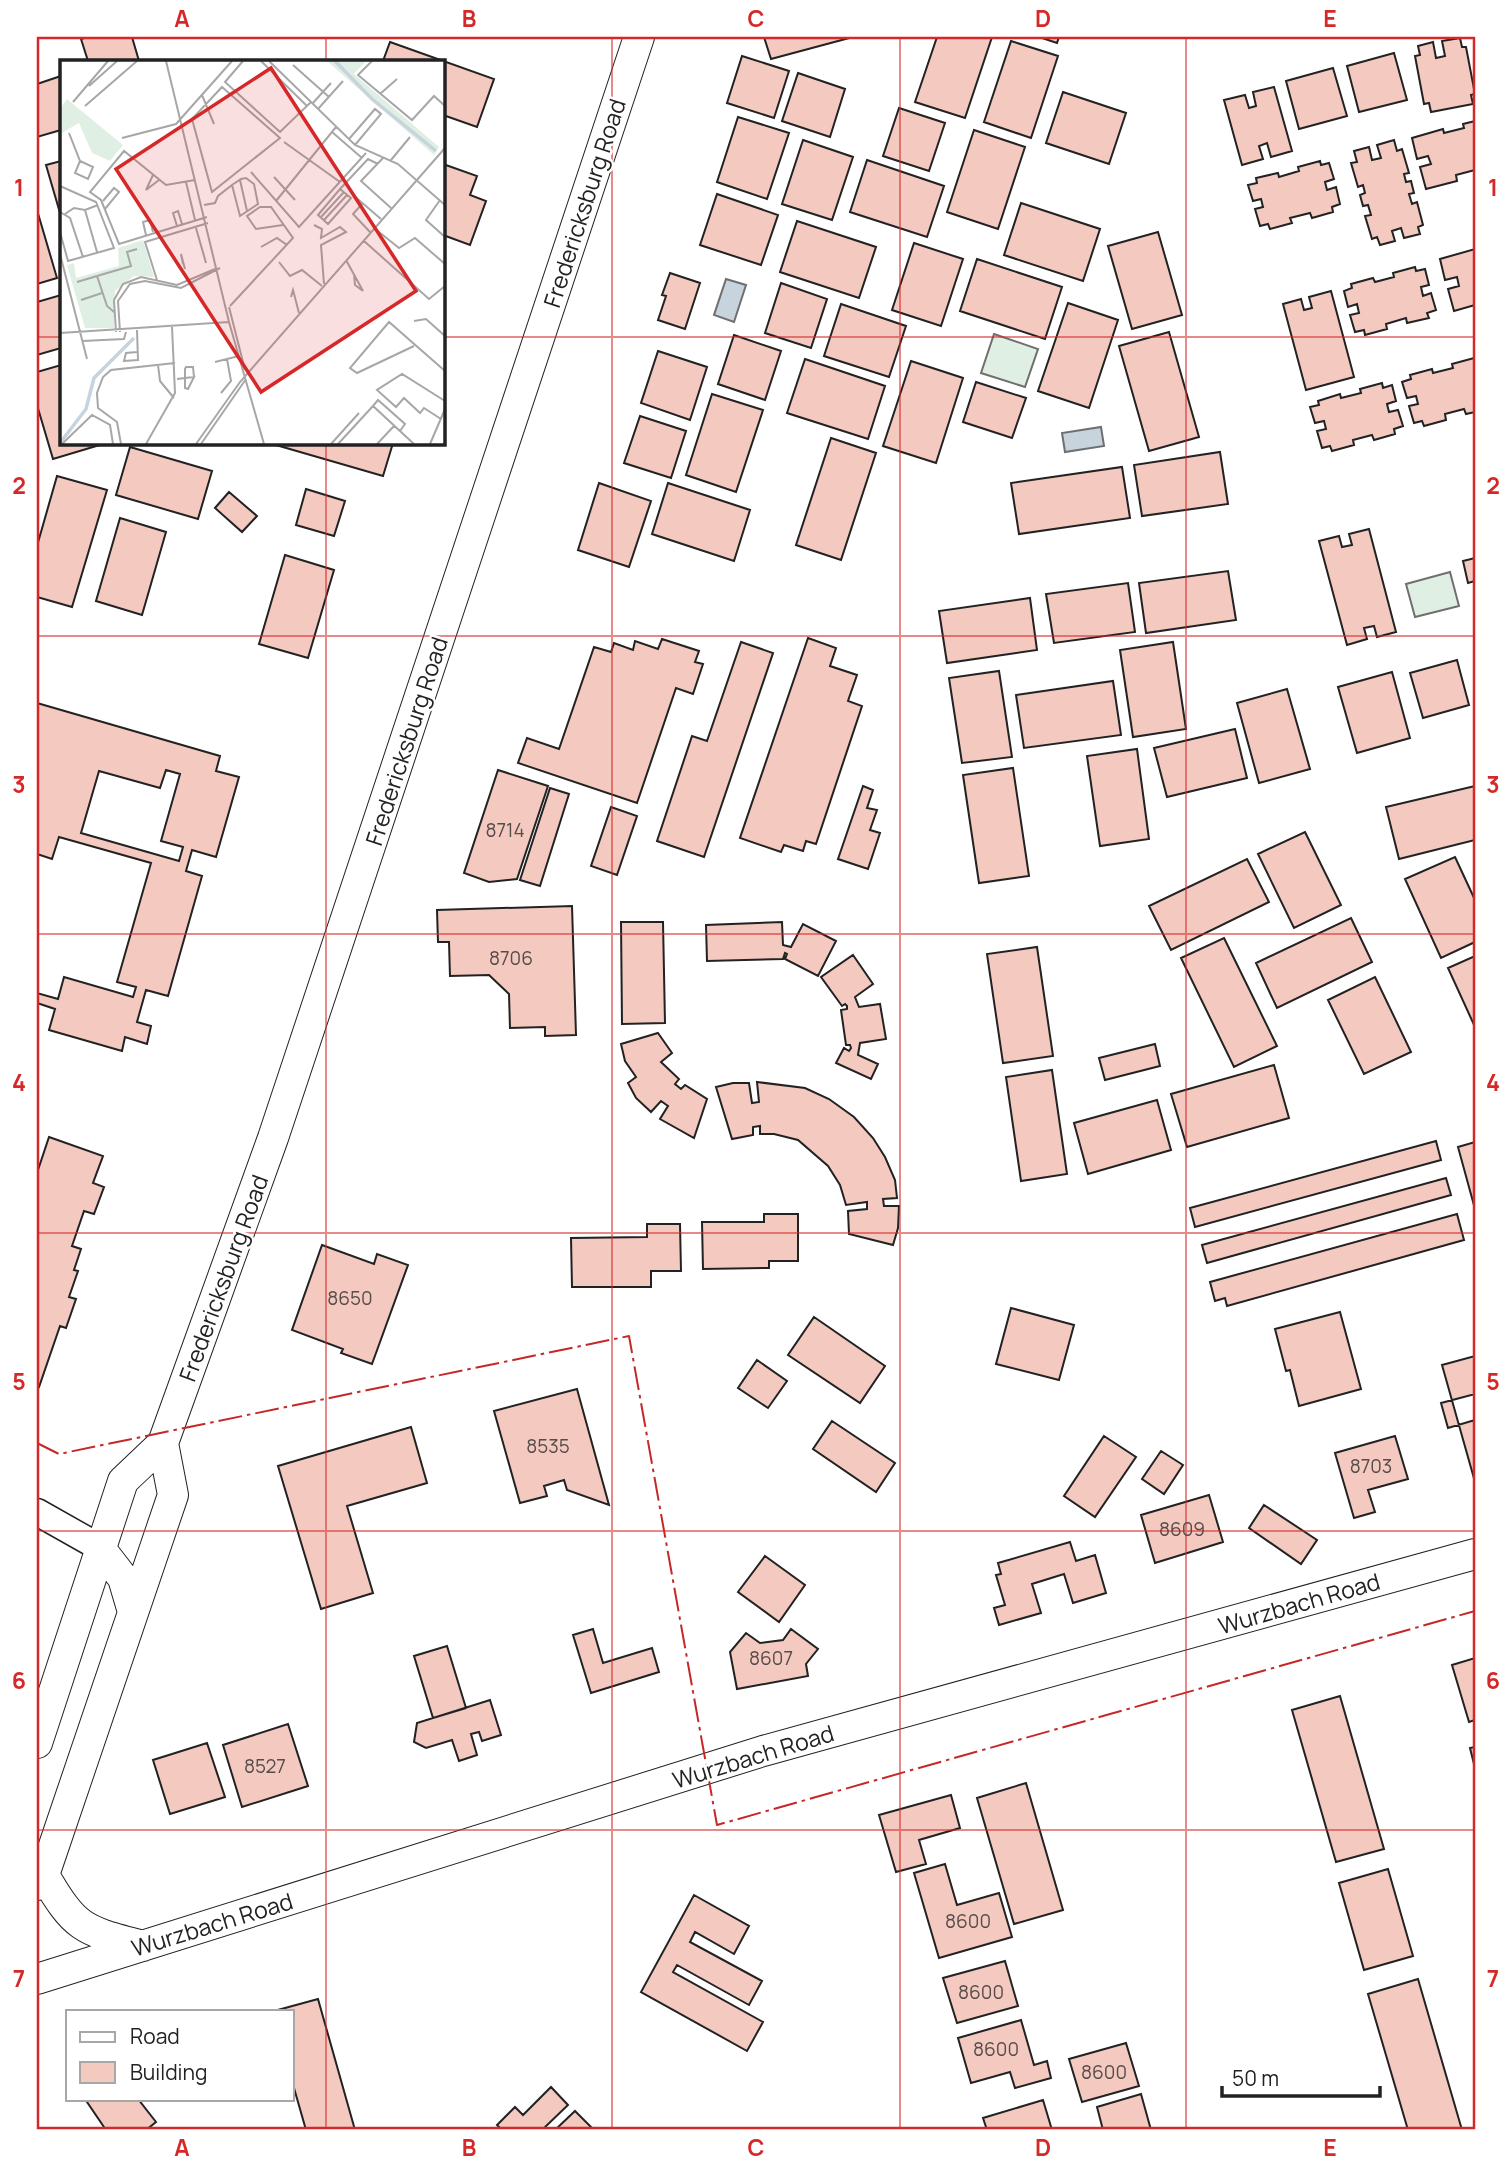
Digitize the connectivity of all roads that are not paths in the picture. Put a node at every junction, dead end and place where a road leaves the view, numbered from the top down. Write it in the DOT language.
graph roads {
  1 [pos="639,37"];
  2 [pos="163,1443"];
  3 [pos="37,1512"];
  4 [pos="100,1547"];
  5 [pos="1475,1554"];
  6 [pos="133,1612"];
  7 [pos="37,1742"];
  8 [pos="41,1880"];
  9 [pos="143,1946"];
  10 [pos="37,1979"];
  1 -- 2 [label="main road, Fredericksburg Road"];
  2 -- 4 [label="main road, Fredericksburg Road"];
  2 -- 6 [label="main road"];
  3 -- 4 [label="street"];
  4 -- 6 [label="main road"];
  4 -- 7 [label="main road, Fredericksburg Road"];
  5 -- 9 [label="main road, Wurzbach Road"];
  6 -- 8 [label="main road"];
  8 -- 9 [label="main road"];
  9 -- 10 [label="main road, Wurzbach Road"];
}
